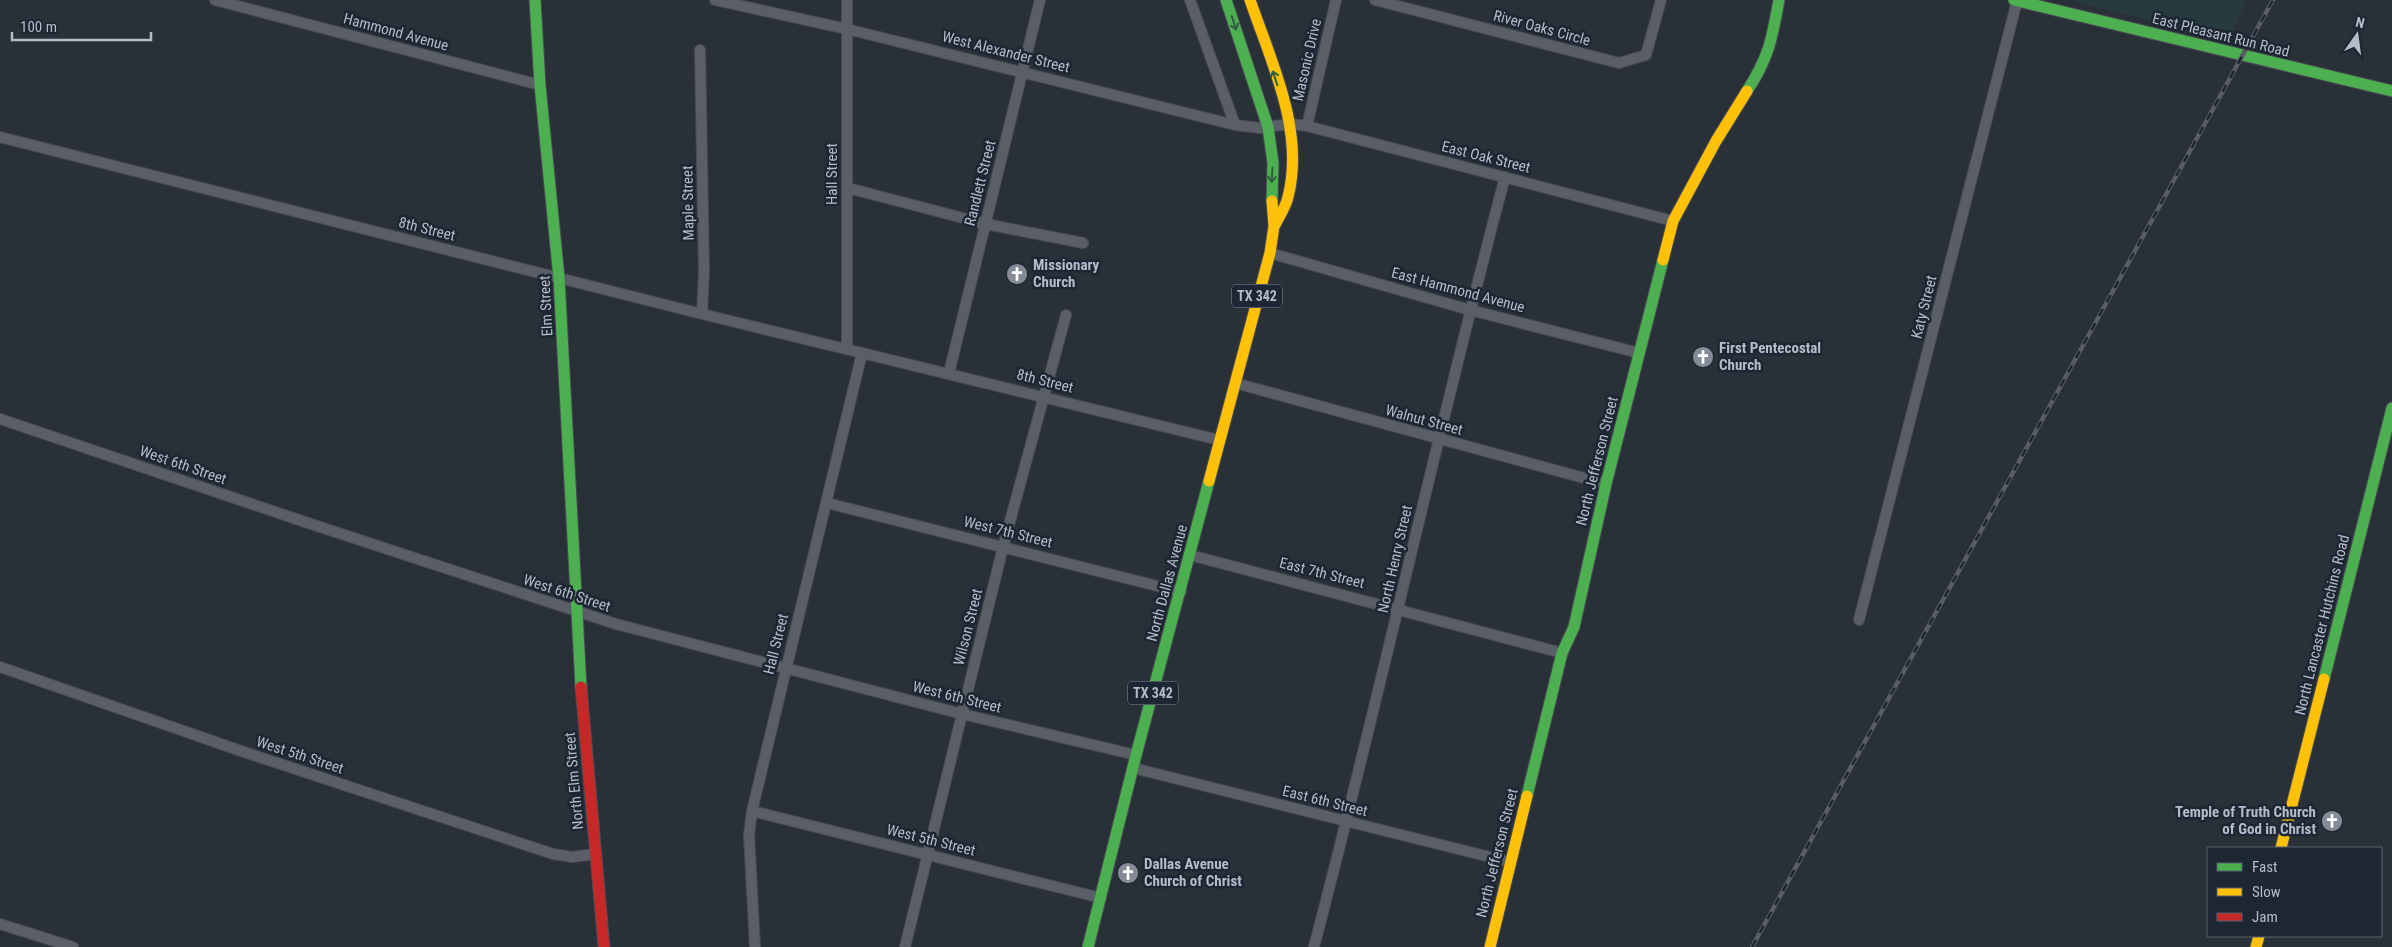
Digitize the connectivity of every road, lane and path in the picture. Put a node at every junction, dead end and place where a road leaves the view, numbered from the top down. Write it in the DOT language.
graph roads {
  1 [pos="216,0"];
  2 [pos="535,0"];
  3 [pos="715,0"];
  4 [pos="847,0"];
  5 [pos="1040,0"];
  6 [pos="1190,0"];
  7 [pos="1226,0"];
  8 [pos="1250,0"];
  9 [pos="1336,0"];
  10 [pos="1375,0"];
  11 [pos="1661,0"];
  12 [pos="1779,0"];
  13 [pos="2016,0"];
  14 [pos="847,29"];
  15 [pos="700,50"];
  16 [pos="1024,72"];
  17 [pos="540,85"];
  18 [pos="2392,91"];
  19 [pos="1290,124"];
  20 [pos="1235,125"];
  21 [pos="1307,126"];
  22 [pos="1268,127"];
  23 [pos="0,138"];
  24 [pos="1505,178"];
  25 [pos="848,188"];
  26 [pos="1674,221"];
  27 [pos="986,224"];
  28 [pos="1274,226"];
  29 [pos="1082,243"];
  30 [pos="1270,253"];
  31 [pos="559,278"];
  32 [pos="1470,310"];
  33 [pos="702,314"];
  34 [pos="1066,315"];
  35 [pos="847,348"];
  36 [pos="862,353"];
  37 [pos="1639,353"];
  38 [pos="949,373"];
  39 [pos="1235,384"];
  40 [pos="1044,396"];
  41 [pos="2392,408"];
  42 [pos="0,419"];
  43 [pos="1439,439"];
  44 [pos="1219,440"];
  45 [pos="1606,484"];
  46 [pos="827,503"];
  47 [pos="1003,547"];
  48 [pos="1190,555"];
  49 [pos="1181,592"];
  50 [pos="1399,609"];
  51 [pos="577,612"];
  52 [pos="1860,620"];
  53 [pos="1562,653"];
  54 [pos="0,667"];
  55 [pos="785,668"];
  56 [pos="962,714"];
  57 [pos="1136,755"];
  58 [pos="1133,768"];
  59 [pos="752,811"];
  60 [pos="1347,822"];
  61 [pos="2281,847"];
  62 [pos="595,854"];
  63 [pos="928,855"];
  64 [pos="1510,862"];
  65 [pos="1101,898"];
  66 [pos="0,924"];
  67 [pos="73,947"];
  68 [pos="604,947"];
  69 [pos="755,947"];
  70 [pos="905,947"];
  71 [pos="1088,947"];
  72 [pos="1314,947"];
  73 [pos="1490,947"];
  1 -- 17 [label="street, Hammond Avenue"];
  2 -- 17 [label="street, Elm Street"];
  3 -- 14 [label="street, West Alexander Street"];
  4 -- 14 [label="street, Hall Street"];
  5 -- 16 [label="street, Randlett Street"];
  6 -- 20 [label="street"];
  7 -- 22 [label="street, North Dallas Avenue / TX 342, one-way"];
  19 -- 8 [label="street, North Dallas Avenue / TX 342, one-way"];
  9 -- 21 [label="street, Masonic Drive"];
  10 -- 11 [label="street, River Oaks Circle"];
  12 -- 26 [label="street, North Jefferson Street"];
  13 -- 18 [label="street, East Pleasant Run Road"];
  13 -- 52 [label="street, Katy Street"];
  14 -- 16 [label="street, West Alexander Street"];
  14 -- 25 [label="street, Hall Street"];
  15 -- 33 [label="street, Maple Street"];
  16 -- 20 [label="street, West Alexander Street"];
  16 -- 27 [label="street, Randlett Street"];
  17 -- 31 [label="street, Elm Street"];
  19 -- 21 [label="street, East Oak Street"];
  19 -- 22 [label="street, West Alexander Street"];
  19 -- 28 [label="street, North Dallas Avenue / TX 342"];
  20 -- 22 [label="street, West Alexander Street"];
  21 -- 24 [label="street, East Oak Street"];
  22 -- 28 [label="street, North Dallas Avenue / TX 342, one-way"];
  23 -- 31 [label="street, 8th Street"];
  24 -- 26 [label="street, East Oak Street"];
  24 -- 32 [label="street, North Henry Street"];
  25 -- 27 [label="street"];
  25 -- 35 [label="street, Hall Street"];
  26 -- 37 [label="street, North Jefferson Street"];
  27 -- 29 [label="street"];
  27 -- 38 [label="street, Randlett Street"];
  28 -- 30 [label="street, North Dallas Avenue / TX 342"];
  30 -- 32 [label="street, East Hammond Avenue"];
  30 -- 39 [label="street, North Dallas Avenue / TX 342"];
  31 -- 33 [label="street, 8th Street"];
  31 -- 51 [label="street, Elm Street"];
  32 -- 37 [label="street, East Hammond Avenue"];
  32 -- 43 [label="street, North Henry Street"];
  33 -- 35 [label="street, 8th Street"];
  34 -- 40 [label="street, Wilson Street"];
  35 -- 36 [label="street, 8th Street"];
  36 -- 38 [label="street, 8th Street"];
  36 -- 46 [label="street, Hall Street"];
  37 -- 45 [label="street, North Jefferson Street"];
  38 -- 40 [label="street, 8th Street"];
  39 -- 43 [label="street, Walnut Street"];
  39 -- 44 [label="street, North Dallas Avenue / TX 342"];
  40 -- 44 [label="street, 8th Street"];
  40 -- 47 [label="street, Wilson Street"];
  41 -- 61 [label="street, North Lancaster Hutchins Road"];
  42 -- 51 [label="street, West 6th Street"];
  43 -- 45 [label="street, Walnut Street"];
  43 -- 50 [label="street, North Henry Street"];
  44 -- 48 [label="street, North Dallas Avenue / TX 342"];
  45 -- 53 [label="street, North Jefferson Street"];
  46 -- 47 [label="street, West 7th Street"];
  46 -- 55 [label="street, Hall Street"];
  47 -- 49 [label="street, West 7th Street"];
  47 -- 56 [label="street, Wilson Street"];
  48 -- 49 [label="street, North Dallas Avenue / TX 342"];
  48 -- 50 [label="street, East 7th Street"];
  49 -- 57 [label="street, North Dallas Avenue / TX 342"];
  50 -- 53 [label="street, East 7th Street"];
  50 -- 60 [label="street, North Henry Street"];
  51 -- 55 [label="street, West 6th Street"];
  51 -- 62 [label="street, North Elm Street"];
  53 -- 64 [label="street, North Jefferson Street"];
  54 -- 62 [label="street, West 5th Street"];
  55 -- 56 [label="street, West 6th Street"];
  55 -- 59 [label="street, Hall Street"];
  56 -- 57 [label="street, West 6th Street"];
  56 -- 63 [label="street, Wilson Street"];
  57 -- 58 [label="street, North Dallas Avenue / TX 342"];
  58 -- 60 [label="street, East 6th Street"];
  58 -- 65 [label="street, North Dallas Avenue / TX 342"];
  59 -- 63 [label="street, West 5th Street"];
  59 -- 69 [label="street, Hall Street"];
  60 -- 64 [label="street, East 6th Street"];
  60 -- 72 [label="street, North Henry Street"];
  62 -- 68 [label="street, North Elm Street"];
  63 -- 65 [label="street, West 5th Street"];
  63 -- 70 [label="street, Wilson Street"];
  64 -- 73 [label="street, North Jefferson Street"];
  65 -- 71 [label="street, North Dallas Avenue / TX 342"];
  66 -- 67 [label="street"];
}
